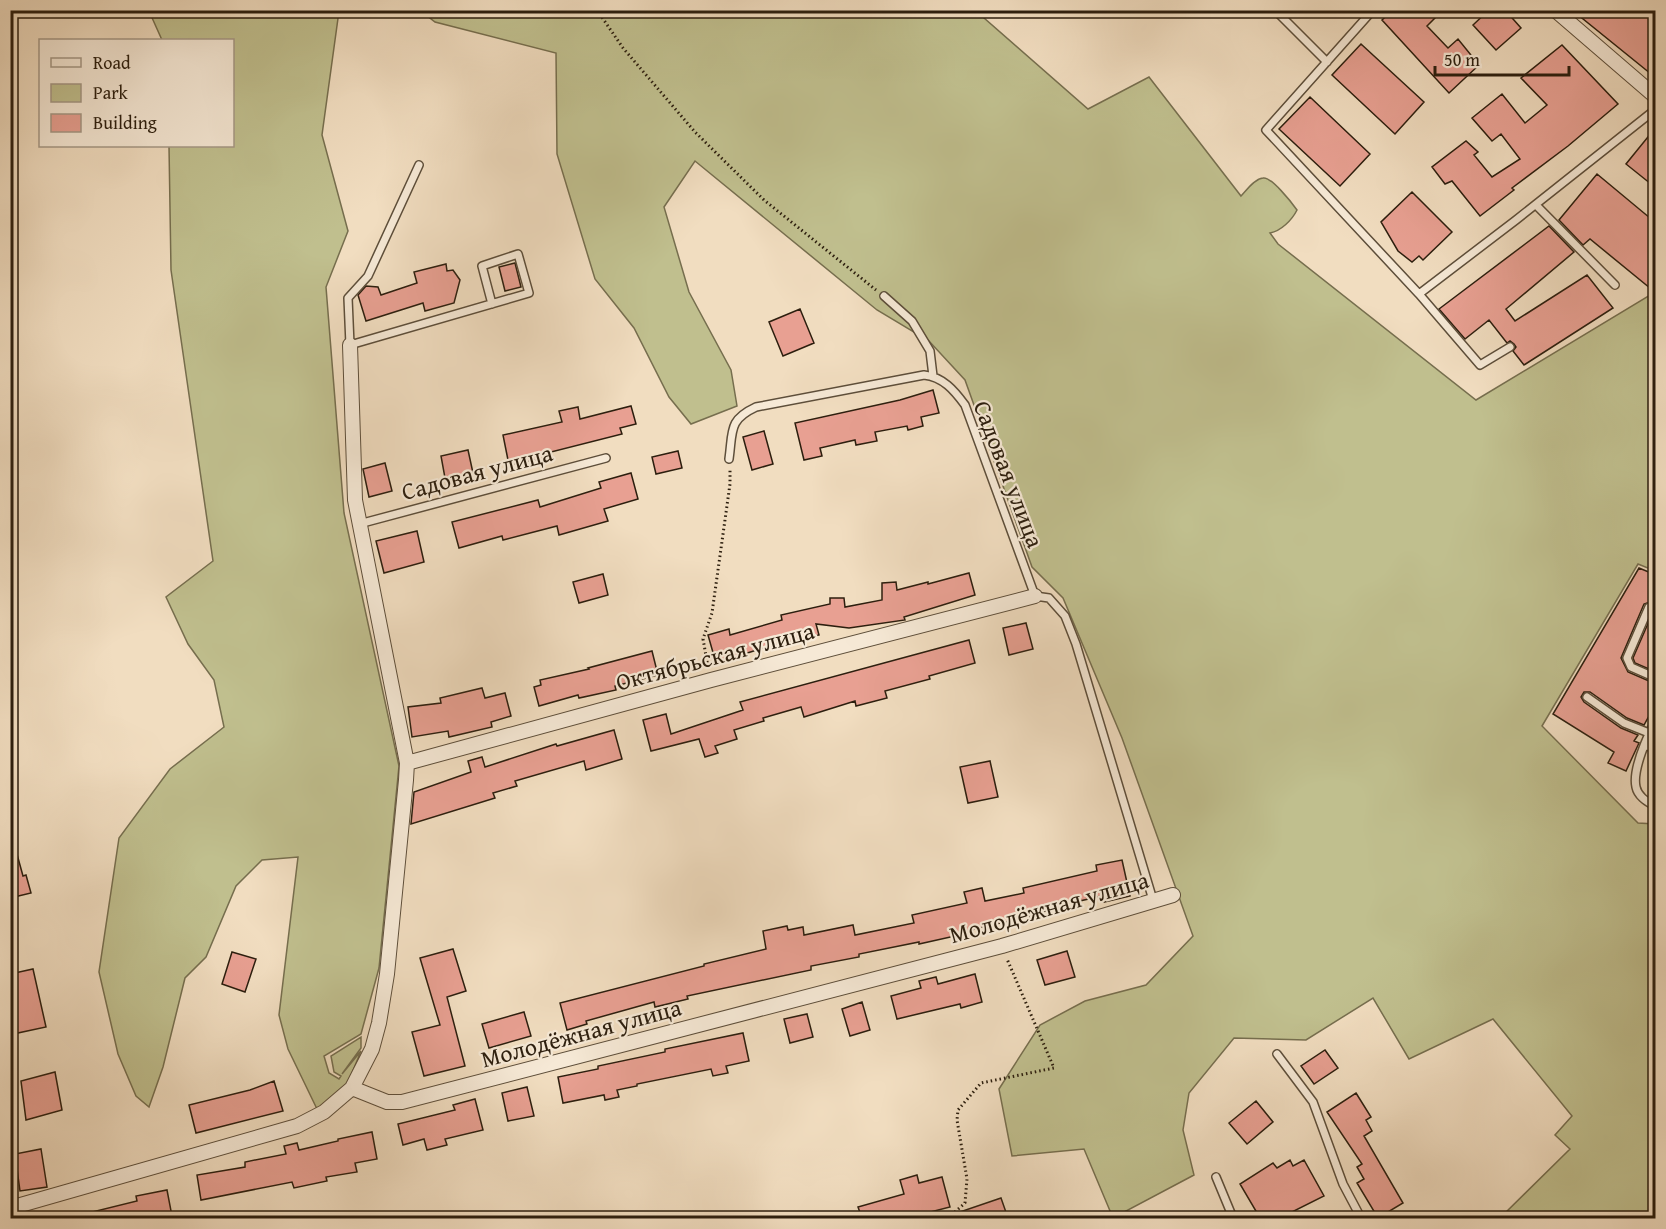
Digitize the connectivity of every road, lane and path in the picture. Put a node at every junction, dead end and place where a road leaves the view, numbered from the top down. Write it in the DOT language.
graph roads {
  1 [pos="597,10"];
  2 [pos="1275,10"];
  3 [pos="1372,10"];
  4 [pos="1555,10"];
  5 [pos="1327,62"];
  6 [pos="1656,97"];
  7 [pos="1656,109"];
  8 [pos="419,165"];
  9 [pos="1536,205"];
  10 [pos="1615,285"];
  11 [pos="1419,294"];
  12 [pos="884,296"];
  13 [pos="492,304"];
  14 [pos="350,345"];
  15 [pos="1510,347"];
  16 [pos="933,376"];
  17 [pos="606,458"];
  18 [pos="729,459"];
  19 [pos="359,524"];
  20 [pos="1035,596"];
  21 [pos="1656,605"];
  22 [pos="1656,678"];
  23 [pos="711,680"];
  24 [pos="1587,698"];
  25 [pos="1656,719"];
  26 [pos="1649,733"];
  27 [pos="1645,746"];
  28 [pos="1656,747"];
  29 [pos="407,763"];
  30 [pos="1656,807"];
  31 [pos="1173,895"];
  32 [pos="1153,900"];
  33 [pos="1002,946"];
  34 [pos="1277,1054"];
  35 [pos="352,1088"];
  36 [pos="1216,1177"];
  37 [pos="10,1208"];
  38 [pos="948,1218"];
  39 [pos="1233,1218"];
  40 [pos="1361,1218"];
  1 -- 12 [label="path"];
  2 -- 5 [label="lane"];
  3 -- 5 [label="lane"];
  4 -- 6 [label="street"];
  5 -- 11 [label="lane"];
  7 -- 9 [label="lane"];
  8 -- 14 [label="lane"];
  9 -- 10 [label="lane"];
  9 -- 11 [label="lane"];
  11 -- 15 [label="lane"];
  12 -- 16 [label="lane"];
  13 -- 13 [label="lane"];
  13 -- 14 [label="lane"];
  14 -- 19 [label="street"];
  16 -- 18 [label="lane"];
  16 -- 20 [label="lane, Садовая улица"];
  17 -- 19 [label="lane, Садовая улица"];
  18 -- 23 [label="path"];
  19 -- 29 [label="street"];
  20 -- 23 [label="street, Октябрьская улица"];
  20 -- 32 [label="lane"];
  21 -- 22 [label="lane"];
  23 -- 29 [label="street, Октябрьская улица"];
  24 -- 26 [label="lane"];
  25 -- 26 [label="lane"];
  26 -- 27 [label="lane"];
  27 -- 28 [label="lane"];
  27 -- 30 [label="lane"];
  29 -- 35 [label="street"];
  31 -- 32 [label="street, Молодёжная улица"];
  32 -- 33 [label="street, Молодёжная улица"];
  33 -- 35 [label="street, Молодёжная улица"];
  33 -- 38 [label="path"];
  34 -- 40 [label="lane"];
  35 -- 37 [label="street"];
  36 -- 39 [label="lane"];
}
